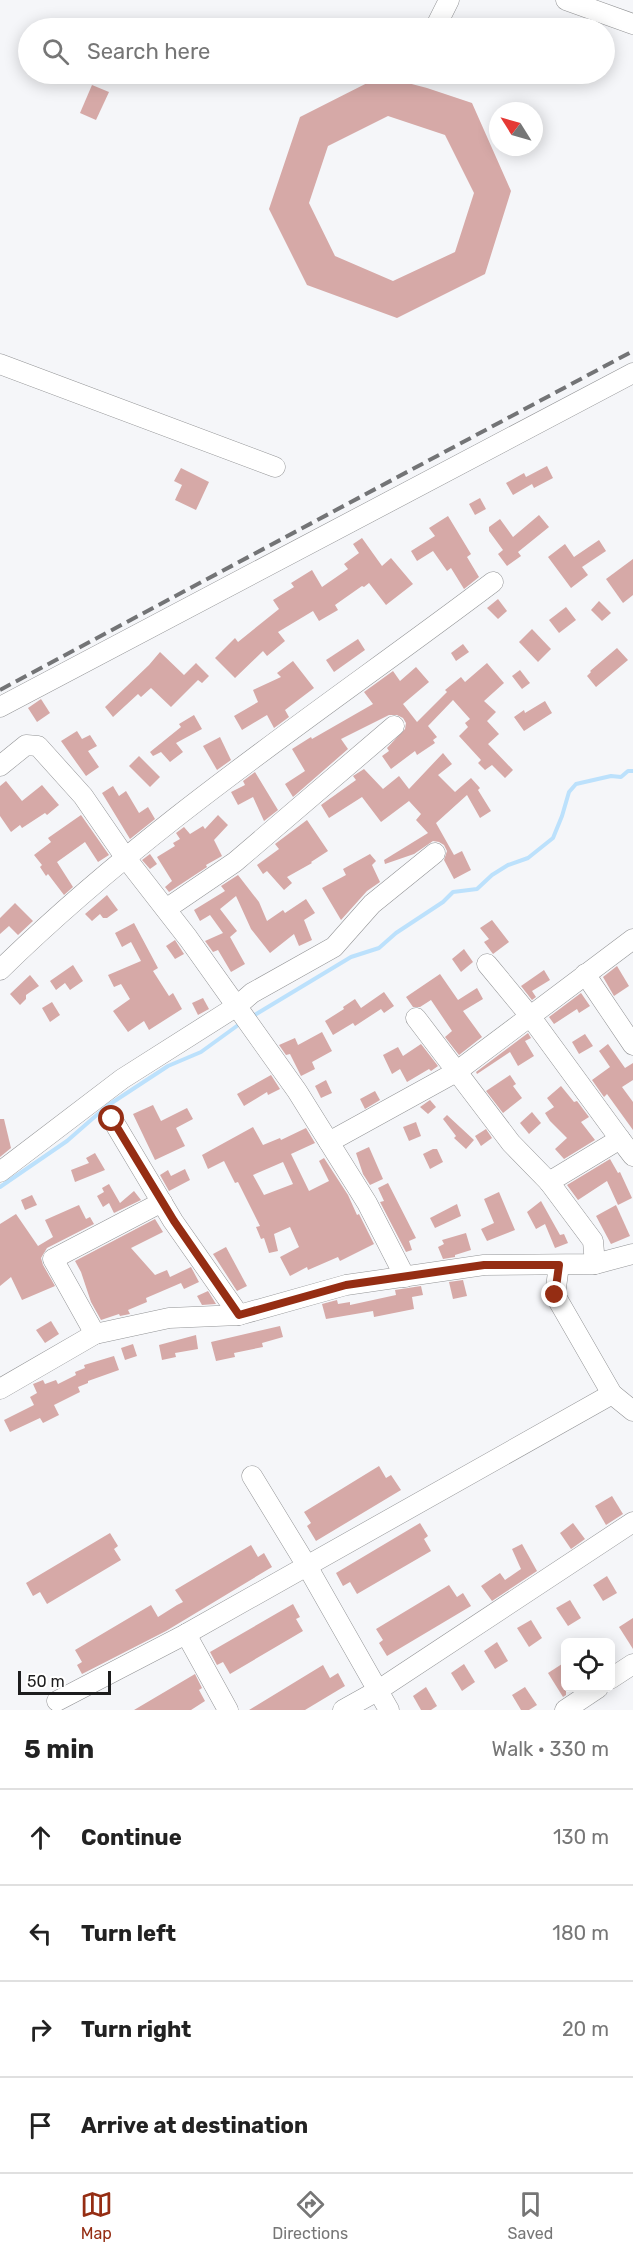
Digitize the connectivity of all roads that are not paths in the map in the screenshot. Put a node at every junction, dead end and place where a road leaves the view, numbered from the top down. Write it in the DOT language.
graph roads {
  1 [pos="449,0"];
  2 [pos="566,0"];
  3 [pos="440,18"];
  4 [pos="633,24"];
  5 [pos="0,364"];
  6 [pos="633,373"];
  7 [pos="275,467"];
  8 [pos="493,582"];
  9 [pos="0,707"];
  10 [pos="394,726"];
  11 [pos="0,766"];
  12 [pos="435,853"];
  13 [pos="125,857"];
  14 [pos="166,909"];
  15 [pos="633,939"];
  16 [pos="487,963"];
  17 [pos="0,970"];
  18 [pos="585,974"];
  19 [pos="237,1006"];
  20 [pos="530,1016"];
  21 [pos="416,1018"];
  22 [pos="633,1045"];
  23 [pos="456,1072"];
  24 [pos="112,1119"];
  25 [pos="620,1139"];
  26 [pos="329,1142"];
  27 [pos="633,1156"];
  28 [pos="0,1172"];
  29 [pos="549,1182"];
  30 [pos="162,1202"];
  31 [pos="633,1254"];
  32 [pos="595,1264"];
  33 [pos="559,1265"];
  34 [pos="405,1276"];
  35 [pos="239,1315"];
  36 [pos="95,1334"];
  37 [pos="0,1389"];
  38 [pos="612,1394"];
  39 [pos="633,1411"];
  40 [pos="252,1476"];
  41 [pos="633,1522"];
  42 [pos="307,1566"];
  43 [pos="186,1634"];
  44 [pos="633,1664"];
  45 [pos="615,1676"];
  46 [pos="377,1691"];
  47 [pos="592,1692"];
  48 [pos="57,1701"];
  49 [pos="228,1710"];
  50 [pos="343,1710"];
  51 [pos="389,1710"];
  52 [pos="565,1710"];
  1 -- 3 [label="street"];
  2 -- 4 [label="street"];
  5 -- 7 [label="street"];
  6 -- 9 [label="street"];
  8 -- 13 [label="street"];
  10 -- 14 [label="street"];
  11 -- 13 [label="street"];
  12 -- 19 [label="street"];
  13 -- 14 [label="street"];
  13 -- 17 [label="street"];
  14 -- 19 [label="street"];
  15 -- 18 [label="street"];
  16 -- 20 [label="street"];
  18 -- 20 [label="street"];
  18 -- 22 [label="street"];
  19 -- 26 [label="street"];
  19 -- 28 [label="street"];
  20 -- 23 [label="street"];
  20 -- 25 [label="street"];
  21 -- 23 [label="street"];
  23 -- 26 [label="street"];
  23 -- 29 [label="street"];
  24 -- 30 [label="street"];
  25 -- 27 [label="street"];
  25 -- 29 [label="street"];
  26 -- 34 [label="street"];
  29 -- 32 [label="street"];
  30 -- 35 [label="street"];
  30 -- 36 [label="street"];
  31 -- 32 [label="street"];
  32 -- 33 [label="street"];
  33 -- 34 [label="street"];
  33 -- 38 [label="street"];
  34 -- 35 [label="street"];
  35 -- 36 [label="street"];
  36 -- 37 [label="street"];
  38 -- 39 [label="street"];
  38 -- 42 [label="street"];
  40 -- 42 [label="street"];
  41 -- 46 [label="street"];
  42 -- 43 [label="street"];
  42 -- 46 [label="street"];
  43 -- 48 [label="street"];
  43 -- 49 [label="street"];
  44 -- 45 [label="street"];
  46 -- 50 [label="street"];
  46 -- 51 [label="street"];
  47 -- 52 [label="street"];
}
